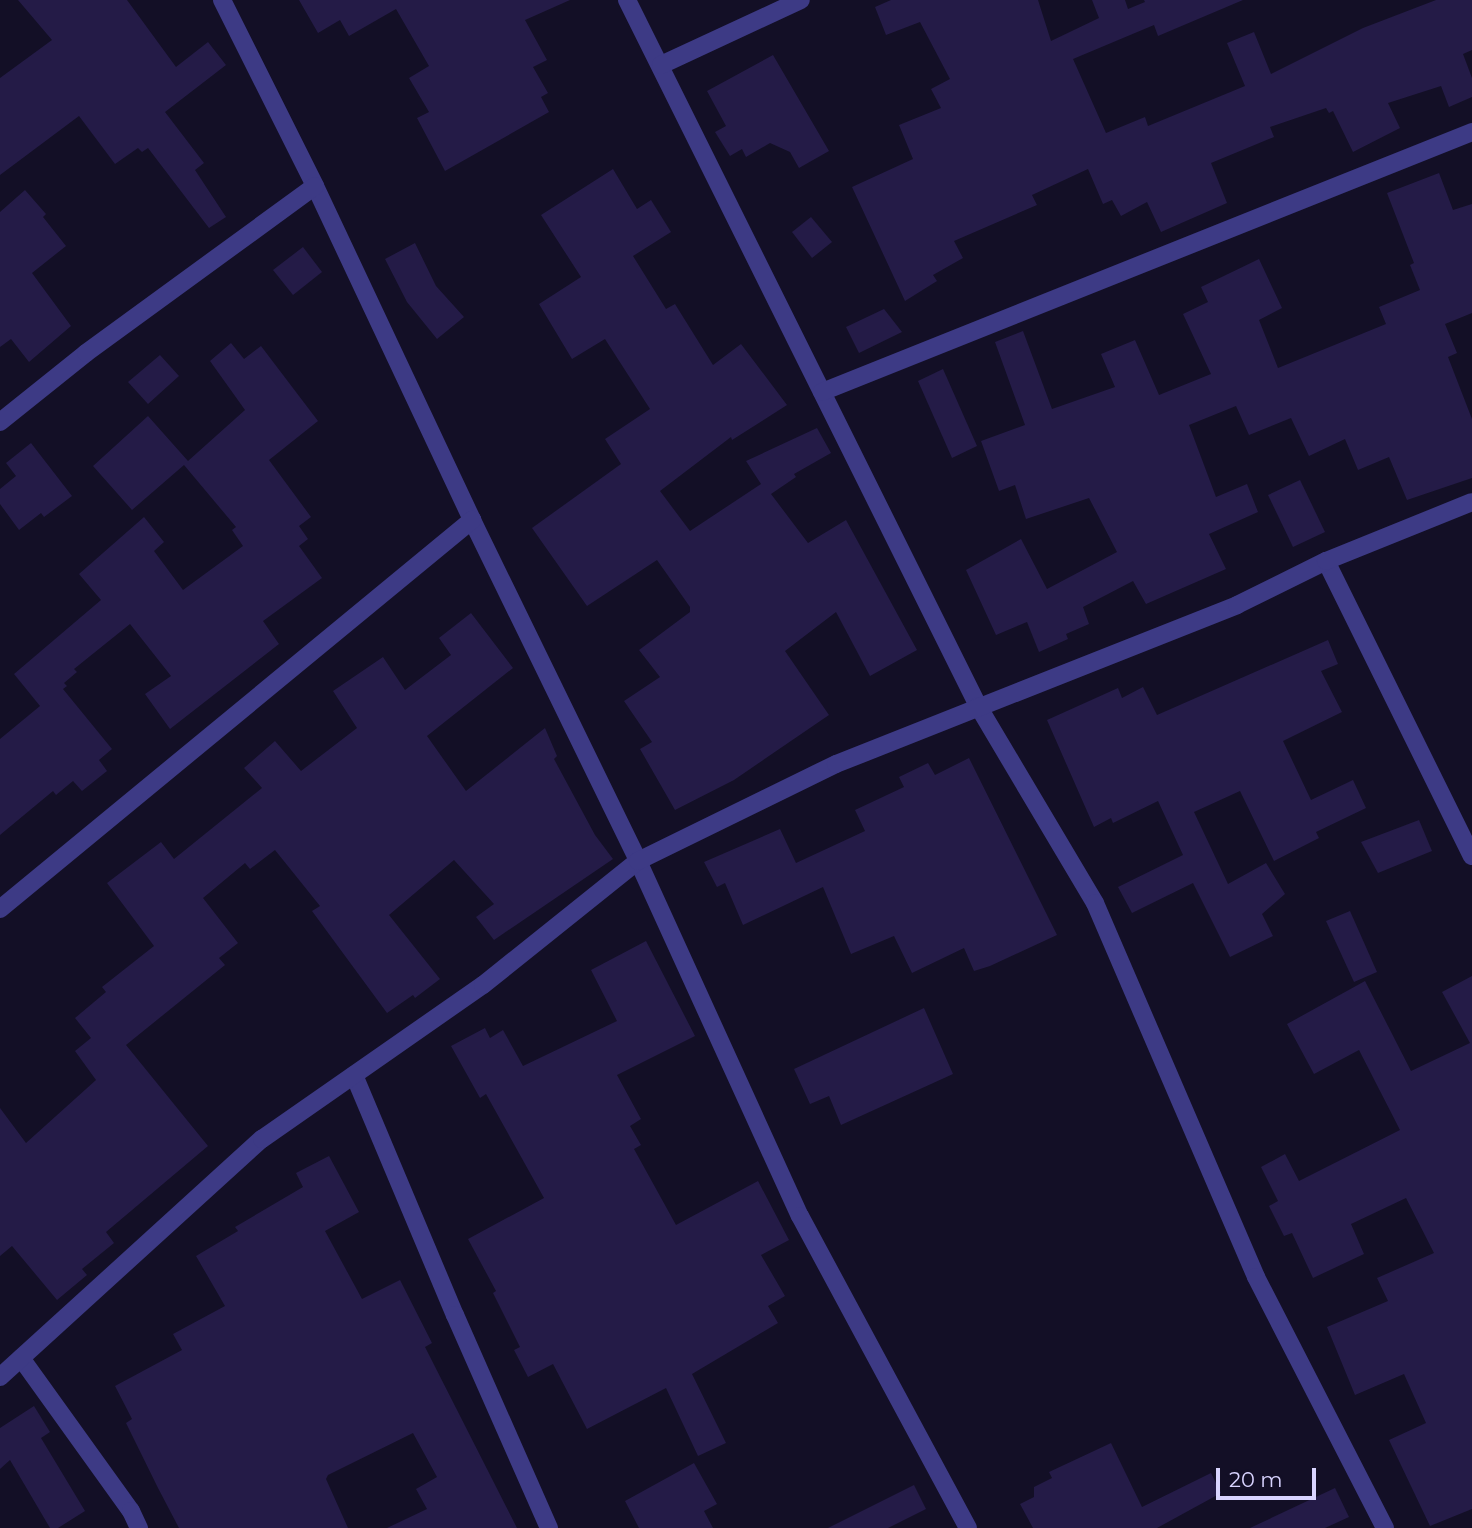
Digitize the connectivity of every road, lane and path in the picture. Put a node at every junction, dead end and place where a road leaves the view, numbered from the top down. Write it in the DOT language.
graph roads {
  1 [pos="222,0"];
  2 [pos="627,0"];
  3 [pos="801,0"];
  4 [pos="661,65"];
  5 [pos="1472,132"];
  6 [pos="315,186"];
  7 [pos="822,392"];
  8 [pos="0,422"];
  9 [pos="1472,502"];
  10 [pos="472,520"];
  11 [pos="1326,562"];
  12 [pos="978,706"];
  13 [pos="1472,856"];
  14 [pos="638,860"];
  15 [pos="0,909"];
  16 [pos="355,1075"];
  17 [pos="21,1358"];
  18 [pos="0,1377"];
  19 [pos="139,1528"];
  20 [pos="549,1528"];
  21 [pos="968,1528"];
  22 [pos="1385,1528"];
  1 -- 6 [label="street"];
  2 -- 4 [label="street"];
  3 -- 4 [label="street"];
  4 -- 7 [label="street"];
  5 -- 7 [label="street"];
  6 -- 8 [label="street"];
  6 -- 10 [label="street"];
  7 -- 12 [label="street"];
  9 -- 11 [label="street"];
  10 -- 14 [label="street"];
  10 -- 15 [label="street"];
  11 -- 12 [label="street"];
  11 -- 13 [label="street"];
  12 -- 14 [label="street"];
  12 -- 22 [label="street"];
  14 -- 16 [label="street"];
  14 -- 21 [label="street"];
  16 -- 17 [label="street"];
  16 -- 20 [label="street"];
  17 -- 18 [label="street"];
  17 -- 19 [label="street"];
}
